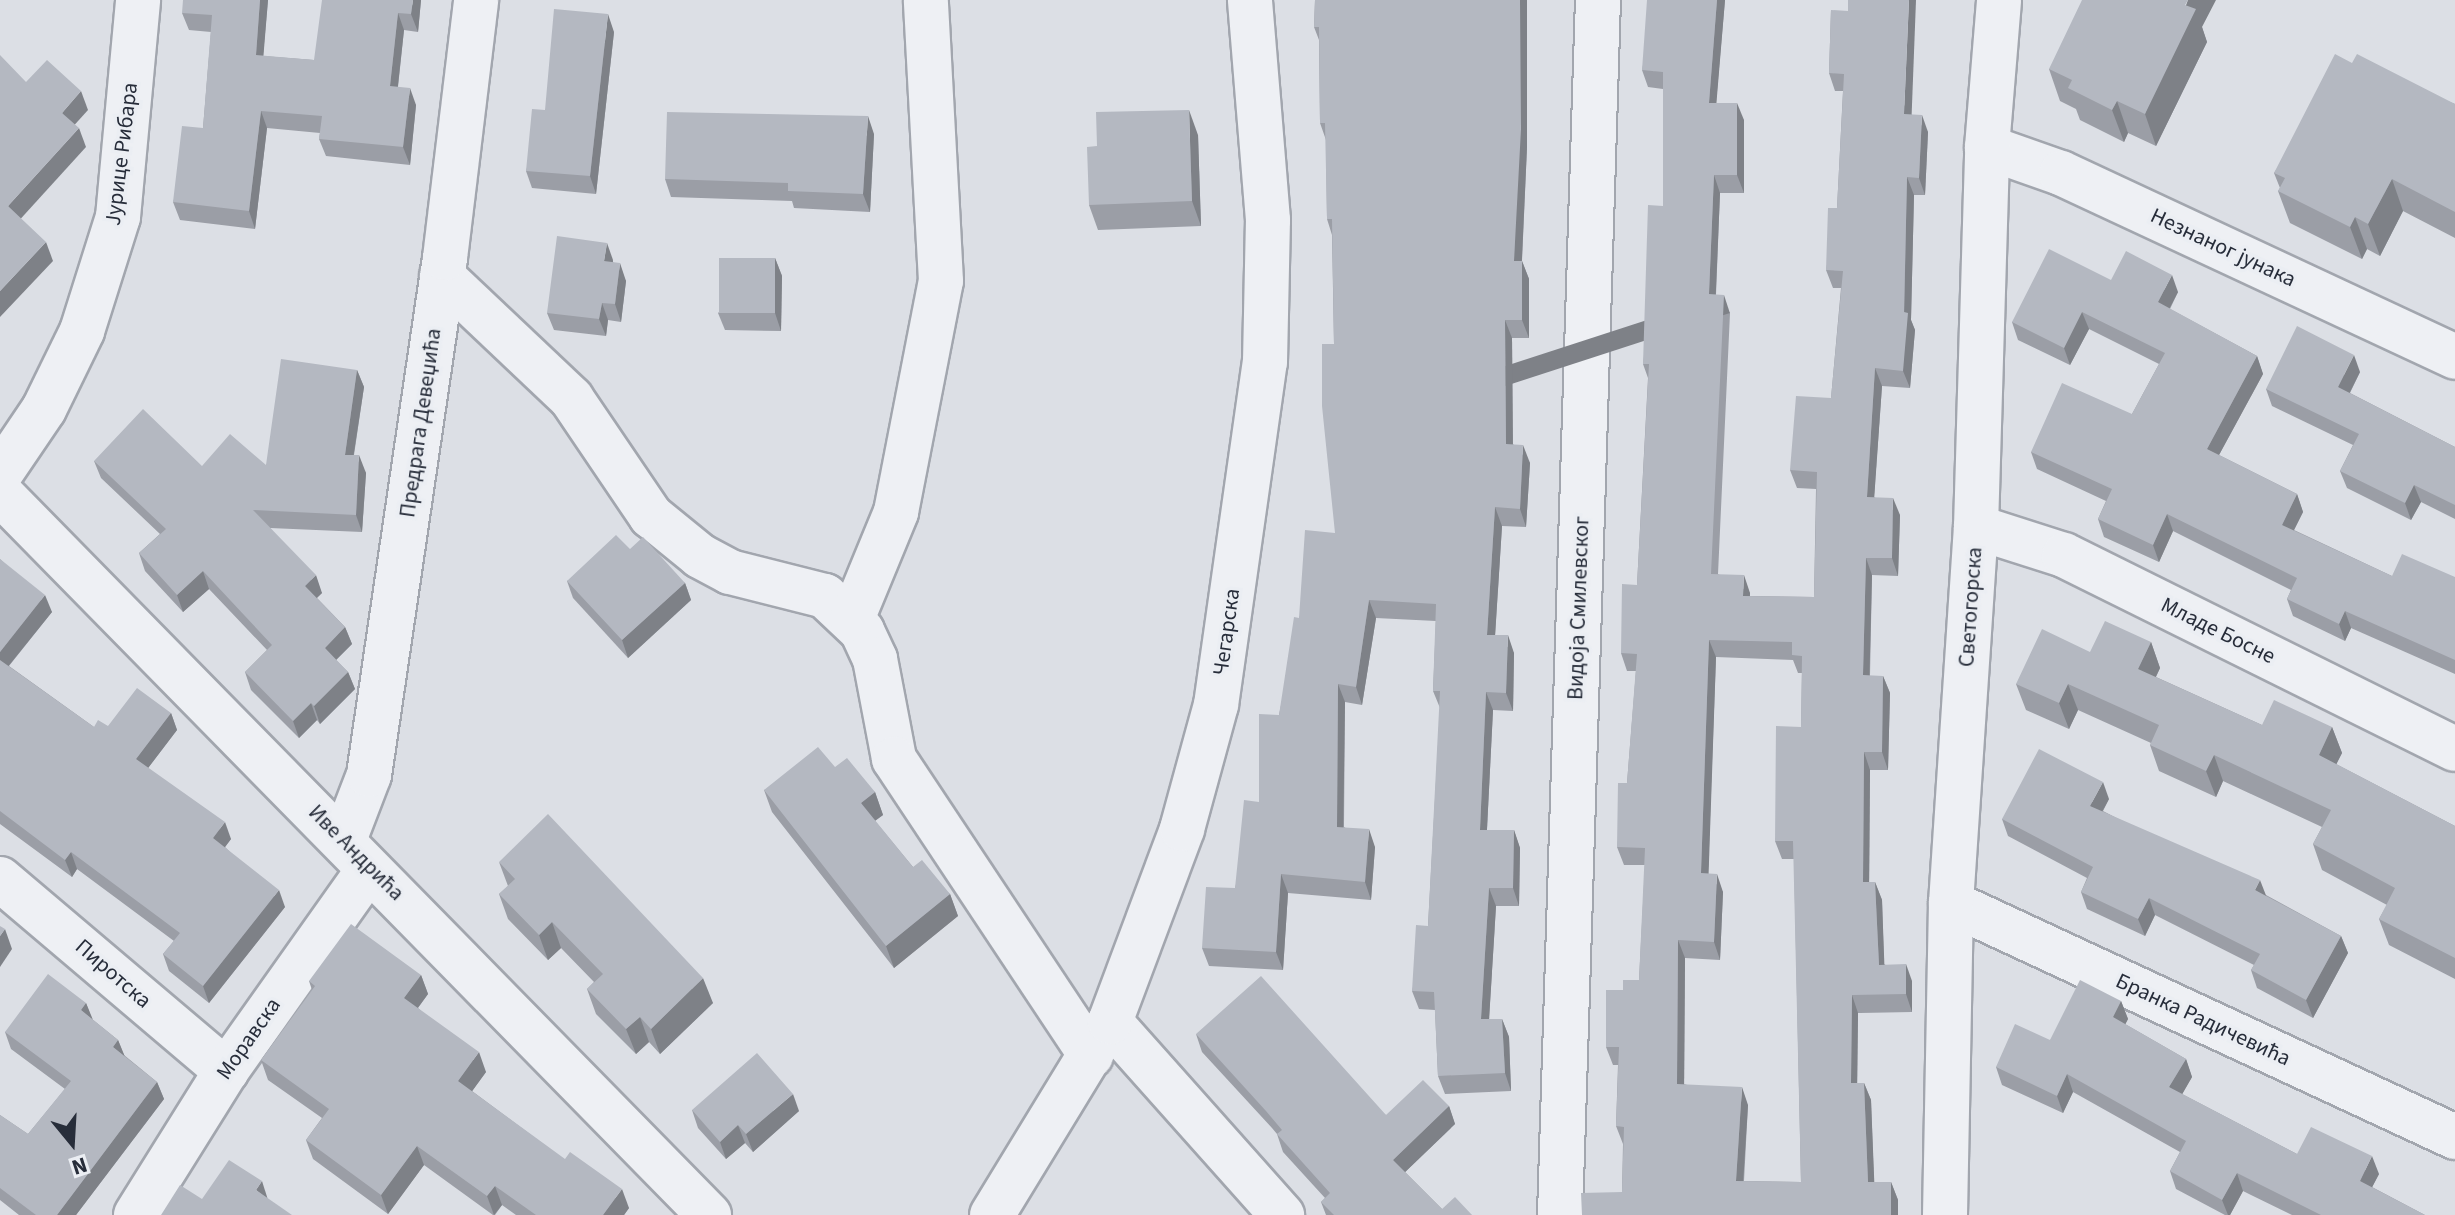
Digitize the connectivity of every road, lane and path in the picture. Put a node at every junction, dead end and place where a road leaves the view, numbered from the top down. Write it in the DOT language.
graph roads {
  1 [pos="476,0"];
  2 [pos="926,0"];
  3 [pos="1250,0"];
  4 [pos="1598,0"];
  5 [pos="1999,0"];
  6 [pos="136,1"];
  7 [pos="1987,147"];
  8 [pos="442,276"];
  9 [pos="2455,357"];
  10 [pos="0,474"];
  11 [pos="0,493"];
  12 [pos="1976,527"];
  13 [pos="852,619"];
  14 [pos="2455,749"];
  15 [pos="356,854"];
  16 [pos="0,879"];
  17 [pos="1951,903"];
  18 [pos="1101,1038"];
  19 [pos="226,1071"];
  20 [pos="2455,1137"];
  21 [pos="136,1215"];
  22 [pos="709,1215"];
  23 [pos="992,1215"];
  24 [pos="1282,1215"];
  25 [pos="1560,1215"];
  26 [pos="1945,1215"];
  1 -- 8 [label="street, Предрага Девеџића"];
  2 -- 13 [label="street"];
  3 -- 18 [label="street, Чегарска"];
  4 -- 25 [label="street, Видоја Смилевског"];
  5 -- 7 [label="street, Светогорска"];
  6 -- 10 [label="street, Јурице Рибара"];
  7 -- 9 [label="street, Незнаног јунака"];
  7 -- 12 [label="street, Светогорска"];
  8 -- 13 [label="street"];
  8 -- 15 [label="street, Предрага Девеџића"];
  11 -- 15 [label="street, Иве Андрића"];
  12 -- 14 [label="street, Младе Босне"];
  12 -- 17 [label="street, Светогорска"];
  13 -- 18 [label="street"];
  15 -- 19 [label="street, Моравска"];
  15 -- 22 [label="street, Иве Андрића"];
  16 -- 19 [label="street, Пиротска"];
  17 -- 20 [label="street, Бранка Радичевића"];
  17 -- 26 [label="street, Светогорска"];
  18 -- 23 [label="street, Чегарска"];
  18 -- 24 [label="street"];
  19 -- 21 [label="street, Моравска"];
}
